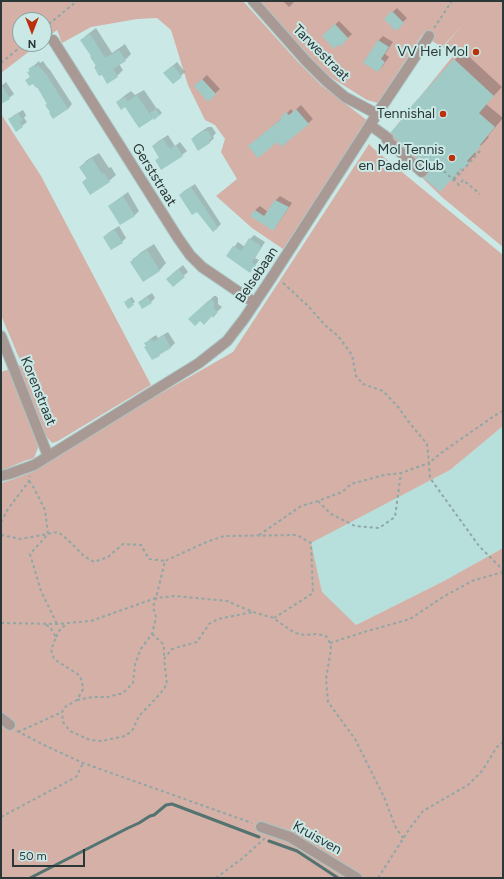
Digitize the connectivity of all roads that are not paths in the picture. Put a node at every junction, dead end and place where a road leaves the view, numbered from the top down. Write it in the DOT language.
graph roads {
  1 [pos="253,1"];
  2 [pos="429,36"];
  3 [pos="53,40"];
  4 [pos="377,114"];
  5 [pos="370,125"];
  6 [pos="429,167"];
  7 [pos="255,303"];
  8 [pos="1,336"];
  9 [pos="48,456"];
  10 [pos="1,476"];
  11 [pos="1,718"];
  12 [pos="10,725"];
  13 [pos="261,827"];
  14 [pos="357,878"];
  1 -- 4 [label="street, Tarwestraat"];
  2 -- 4 [label="street, Belsebaan"];
  3 -- 7 [label="street, Gerststraat"];
  4 -- 5 [label="street, Belsebaan"];
  5 -- 6 [label="street"];
  5 -- 7 [label="street, Belsebaan"];
  7 -- 9 [label="street, Belsebaan"];
  8 -- 9 [label="street, Korenstraat"];
  9 -- 10 [label="street, Belsebaan"];
  11 -- 12 [label="street"];
  13 -- 14 [label="street, Kruisven"];
}
